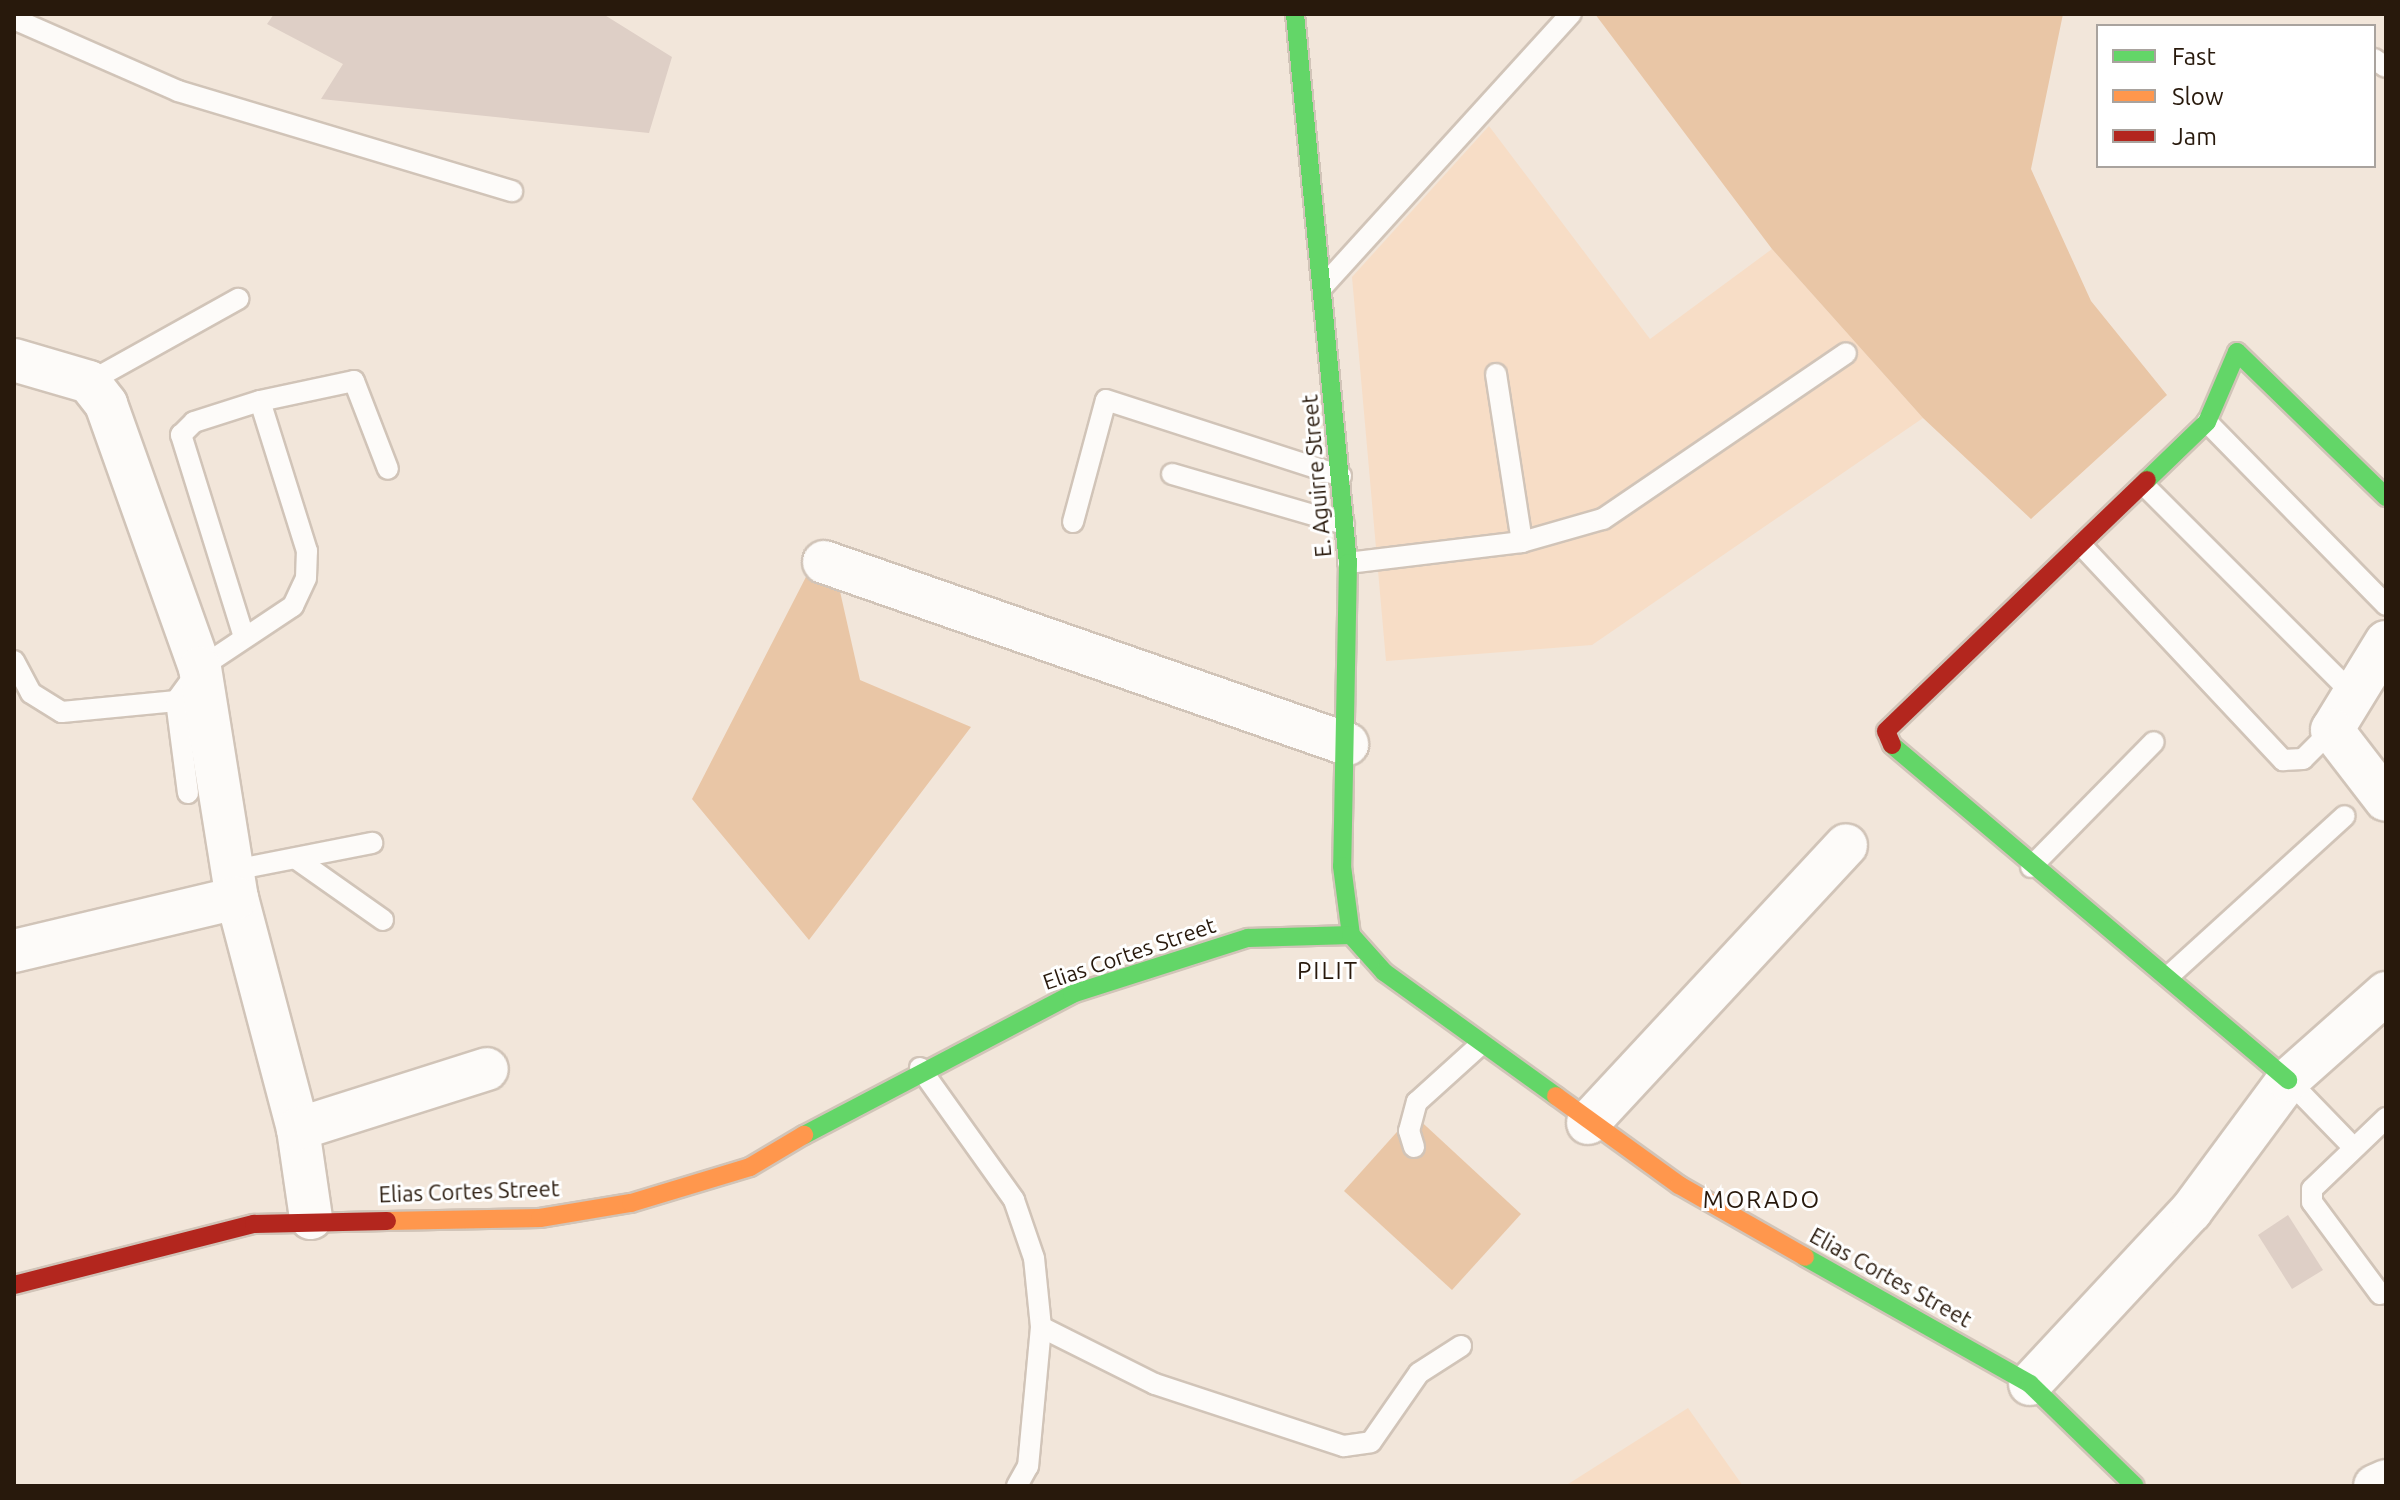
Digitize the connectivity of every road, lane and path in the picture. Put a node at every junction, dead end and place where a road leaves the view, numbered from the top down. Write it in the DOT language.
graph roads {
  1 [pos="1295,14"];
  2 [pos="1571,14"];
  3 [pos="14,19"];
  4 [pos="512,191"];
  5 [pos="1324,285"];
  6 [pos="238,299"];
  7 [pos="1846,353"];
  8 [pos="14,360"];
  9 [pos="1496,374"];
  10 [pos="89,382"];
  11 [pos="260,401"];
  12 [pos="2207,422"];
  13 [pos="388,469"];
  14 [pos="1172,474"];
  15 [pos="1341,476"];
  16 [pos="2144,485"];
  17 [pos="2386,497"];
  18 [pos="1073,522"];
  19 [pos="1344,524"];
  20 [pos="1522,542"];
  21 [pos="2082,546"];
  22 [pos="824,562"];
  23 [pos="1348,563"];
  24 [pos="2386,605"];
  25 [pos="244,637"];
  26 [pos="2386,642"];
  27 [pos="14,661"];
  28 [pos="200,668"];
  29 [pos="2358,698"];
  30 [pos="176,701"];
  31 [pos="2332,730"];
  32 [pos="2154,742"];
  33 [pos="1347,744"];
  34 [pos="188,793"];
  35 [pos="2386,800"];
  36 [pos="2345,816"];
  37 [pos="372,843"];
  38 [pos="1846,845"];
  39 [pos="298,860"];
  40 [pos="2031,867"];
  41 [pos="235,884"];
  42 [pos="383,920"];
  43 [pos="1351,935"];
  44 [pos="14,951"];
  45 [pos="2170,975"];
  46 [pos="2386,993"];
  47 [pos="1480,1045"];
  48 [pos="920,1068"];
  49 [pos="487,1069"];
  50 [pos="2288,1080"];
  51 [pos="2386,1118"];
  52 [pos="1588,1123"];
  53 [pos="298,1129"];
  54 [pos="2350,1144"];
  55 [pos="1414,1147"];
  56 [pos="311,1218"];
  57 [pos="14,1285"];
  58 [pos="2380,1294"];
  59 [pos="1041,1327"];
  60 [pos="1461,1346"];
  61 [pos="2030,1384"];
  62 [pos="2386,1481"];
  63 [pos="1017,1486"];
  64 [pos="2135,1486"];
  65 [pos="2375,1486"];
  1 -- 5 [label="street, E. Aguirre Street"];
  2 -- 5 [label="lane"];
  3 -- 4 [label="lane"];
  5 -- 15 [label="street, E. Aguirre Street"];
  6 -- 10 [label="lane"];
  7 -- 20 [label="lane"];
  8 -- 10 [label="street"];
  9 -- 20 [label="lane"];
  10 -- 28 [label="street"];
  11 -- 13 [label="lane"];
  11 -- 25 [label="lane"];
  11 -- 25 [label="lane"];
  12 -- 16 [label="street"];
  12 -- 17 [label="street"];
  12 -- 24 [label="lane"];
  14 -- 19 [label="lane"];
  15 -- 18 [label="lane"];
  15 -- 19 [label="street, E. Aguirre Street"];
  16 -- 21 [label="street"];
  16 -- 29 [label="lane"];
  19 -- 23 [label="street, E. Aguirre Street"];
  20 -- 23 [label="lane"];
  21 -- 31 [label="lane"];
  21 -- 40 [label="street"];
  22 -- 33 [label="street"];
  23 -- 33 [label="street, E. Aguirre Street"];
  25 -- 28 [label="lane"];
  26 -- 29 [label="street"];
  27 -- 30 [label="lane"];
  28 -- 30 [label="lane"];
  28 -- 41 [label="street"];
  29 -- 31 [label="street"];
  30 -- 34 [label="lane"];
  31 -- 35 [label="street"];
  32 -- 40 [label="lane"];
  33 -- 43 [label="street, E. Aguirre Street"];
  36 -- 45 [label="lane"];
  37 -- 39 [label="lane"];
  38 -- 52 [label="street"];
  39 -- 41 [label="lane"];
  39 -- 42 [label="lane"];
  40 -- 45 [label="street"];
  41 -- 44 [label="street"];
  41 -- 53 [label="street"];
  43 -- 47 [label="street, Elias Cortes Street"];
  43 -- 48 [label="street, Elias Cortes Street"];
  45 -- 50 [label="street"];
  46 -- 50 [label="street"];
  47 -- 52 [label="street, Elias Cortes Street"];
  47 -- 55 [label="lane"];
  48 -- 56 [label="street, Elias Cortes Street"];
  48 -- 59 [label="lane"];
  49 -- 53 [label="street"];
  50 -- 54 [label="lane"];
  50 -- 61 [label="street"];
  51 -- 54 [label="lane"];
  52 -- 61 [label="street, Elias Cortes Street"];
  53 -- 56 [label="street"];
  54 -- 58 [label="lane"];
  56 -- 57 [label="street, Elias Cortes Street"];
  59 -- 60 [label="lane"];
  59 -- 63 [label="lane"];
  61 -- 64 [label="street, Elias Cortes Street"];
  62 -- 65 [label="street"];
}
